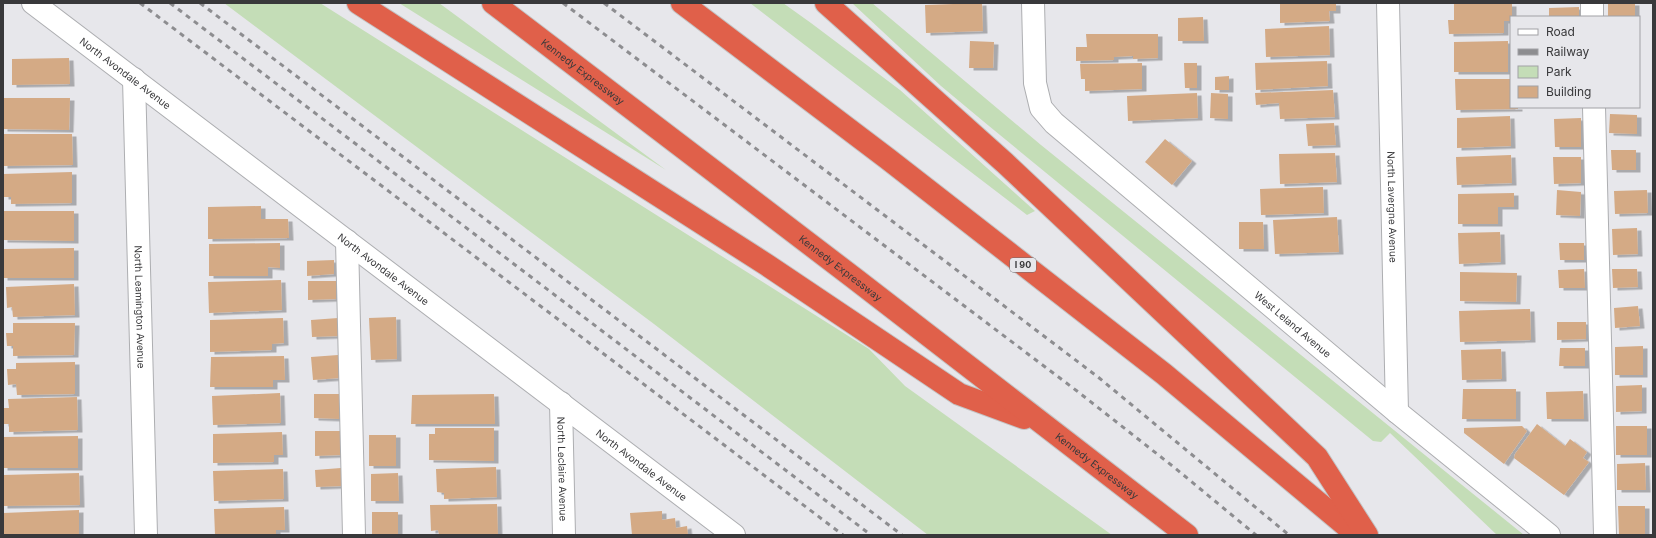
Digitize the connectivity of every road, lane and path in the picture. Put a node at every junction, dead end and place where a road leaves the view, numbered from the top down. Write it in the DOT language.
graph roads {
  1 [pos="33,3"];
  2 [pos="358,3"];
  3 [pos="493,3"];
  4 [pos="682,3"];
  5 [pos="826,3"];
  6 [pos="1033,3"];
  7 [pos="1388,3"];
  8 [pos="1592,3"];
  9 [pos="1592,16"];
  10 [pos="134,80"];
  11 [pos="1594,108"];
  12 [pos="347,241"];
  13 [pos="561,403"];
  14 [pos="1397,412"];
  15 [pos="1046,426"];
  16 [pos="146,535"];
  17 [pos="354,535"];
  18 [pos="564,535"];
  19 [pos="734,535"];
  20 [pos="1187,535"];
  21 [pos="1357,535"];
  22 [pos="1367,535"];
  23 [pos="1549,535"];
  24 [pos="1605,535"];
  1 -- 10 [label="street, North Avondale Avenue"];
  2 -- 15 [label="highway"];
  3 -- 15 [label="highway, Kennedy Expressway"];
  4 -- 21 [label="highway, I 90"];
  5 -- 22 [label="highway"];
  6 -- 14 [label="street, West Leland Avenue"];
  7 -- 14 [label="street, North Lavergne Avenue"];
  8 -- 9 [label="street"];
  10 -- 12 [label="street, North Avondale Avenue"];
  10 -- 16 [label="street, North Leamington Avenue"];
  11 -- 24 [label="street"];
  12 -- 13 [label="street, North Avondale Avenue"];
  12 -- 17 [label="street"];
  13 -- 18 [label="street, North Leclaire Avenue"];
  13 -- 19 [label="street, North Avondale Avenue"];
  14 -- 23 [label="street, West Leland Avenue"];
  15 -- 20 [label="highway, Kennedy Expressway"];
}
